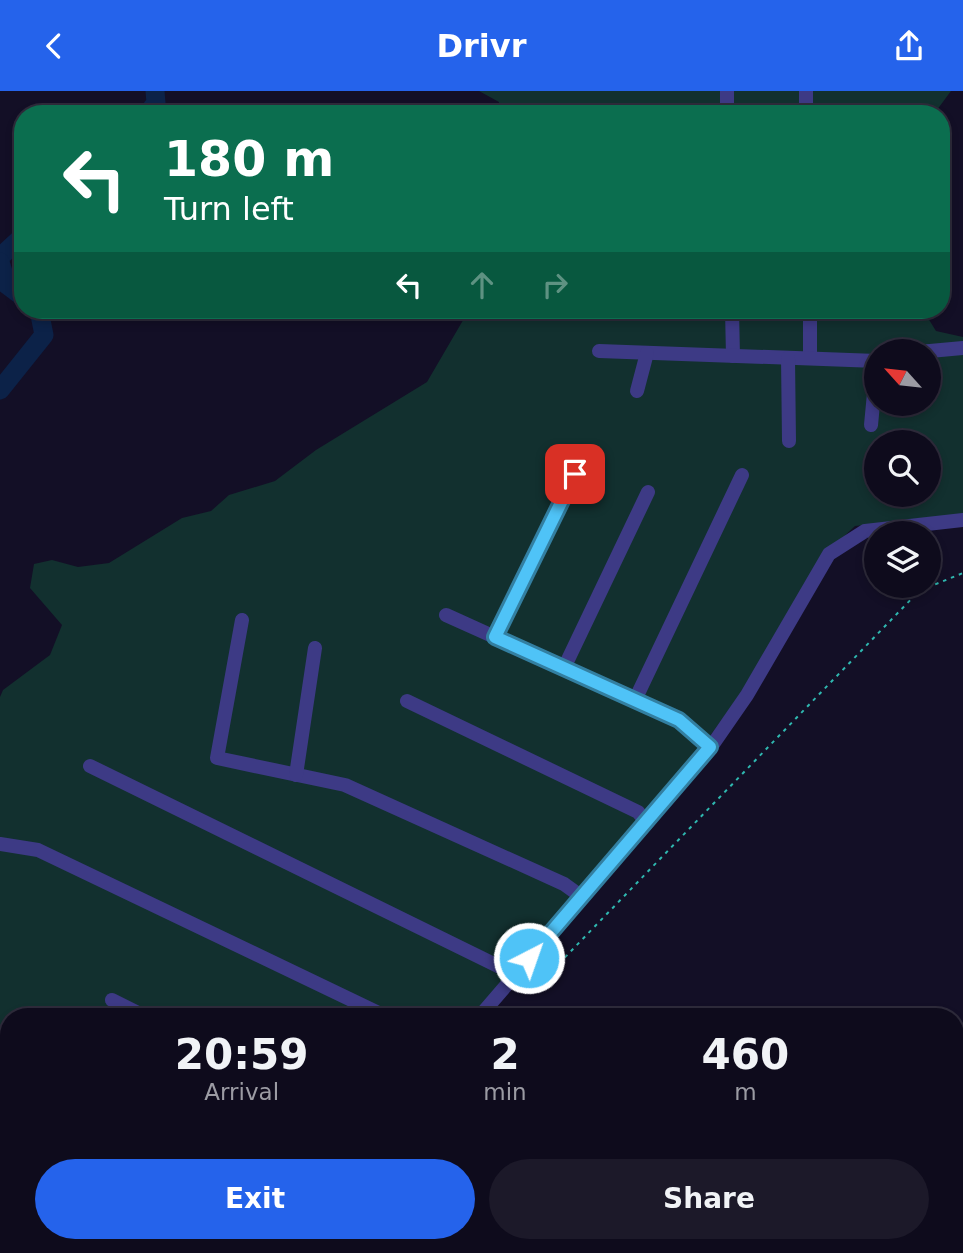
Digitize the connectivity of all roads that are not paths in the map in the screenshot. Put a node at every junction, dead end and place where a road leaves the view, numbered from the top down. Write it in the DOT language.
graph roads {
  1 [pos="732,319"];
  2 [pos="810,319"];
  3 [pos="963,348"];
  4 [pos="942,350"];
  5 [pos="599,351"];
  6 [pos="647,353"];
  7 [pos="733,356"];
  8 [pos="788,358"];
  9 [pos="810,358"];
  10 [pos="864,360"];
  11 [pos="637,391"];
  12 [pos="872,417"];
  13 [pos="871,425"];
  14 [pos="789,441"];
  15 [pos="575,474"];
  16 [pos="742,475"];
  17 [pos="648,492"];
  18 [pos="963,520"];
  19 [pos="446,615"];
  20 [pos="242,620"];
  21 [pos="495,637"];
  22 [pos="315,647"];
  23 [pos="564,668"];
  24 [pos="635,700"];
  25 [pos="407,701"];
  26 [pos="710,747"];
  27 [pos="90,766"];
  28 [pos="296,775"];
  29 [pos="647,823"];
  30 [pos="0,844"];
  31 [pos="582,897"];
  32 [pos="516,982"];
  33 [pos="111,1000"];
  34 [pos="127,1008"];
  35 [pos="368,1008"];
  36 [pos="489,1008"];
  1 -- 7 [label="street"];
  2 -- 9 [label="street"];
  3 -- 4 [label="street"];
  5 -- 6 [label="street"];
  6 -- 7 [label="street"];
  6 -- 11 [label="street"];
  7 -- 8 [label="street"];
  8 -- 9 [label="street"];
  8 -- 14 [label="street"];
  9 -- 10 [label="street"];
  12 -- 13 [label="street"];
  15 -- 21 [label="street"];
  16 -- 24 [label="street"];
  17 -- 23 [label="street"];
  18 -- 26 [label="street"];
  19 -- 21 [label="street"];
  20 -- 28 [label="street"];
  21 -- 23 [label="street"];
  22 -- 28 [label="street"];
  23 -- 24 [label="street"];
  24 -- 26 [label="street"];
  25 -- 29 [label="street"];
  26 -- 29 [label="street"];
  27 -- 32 [label="street"];
  28 -- 31 [label="street"];
  29 -- 31 [label="street"];
  30 -- 35 [label="street"];
  31 -- 32 [label="street"];
  32 -- 36 [label="street"];
  33 -- 34 [label="street"];
}
